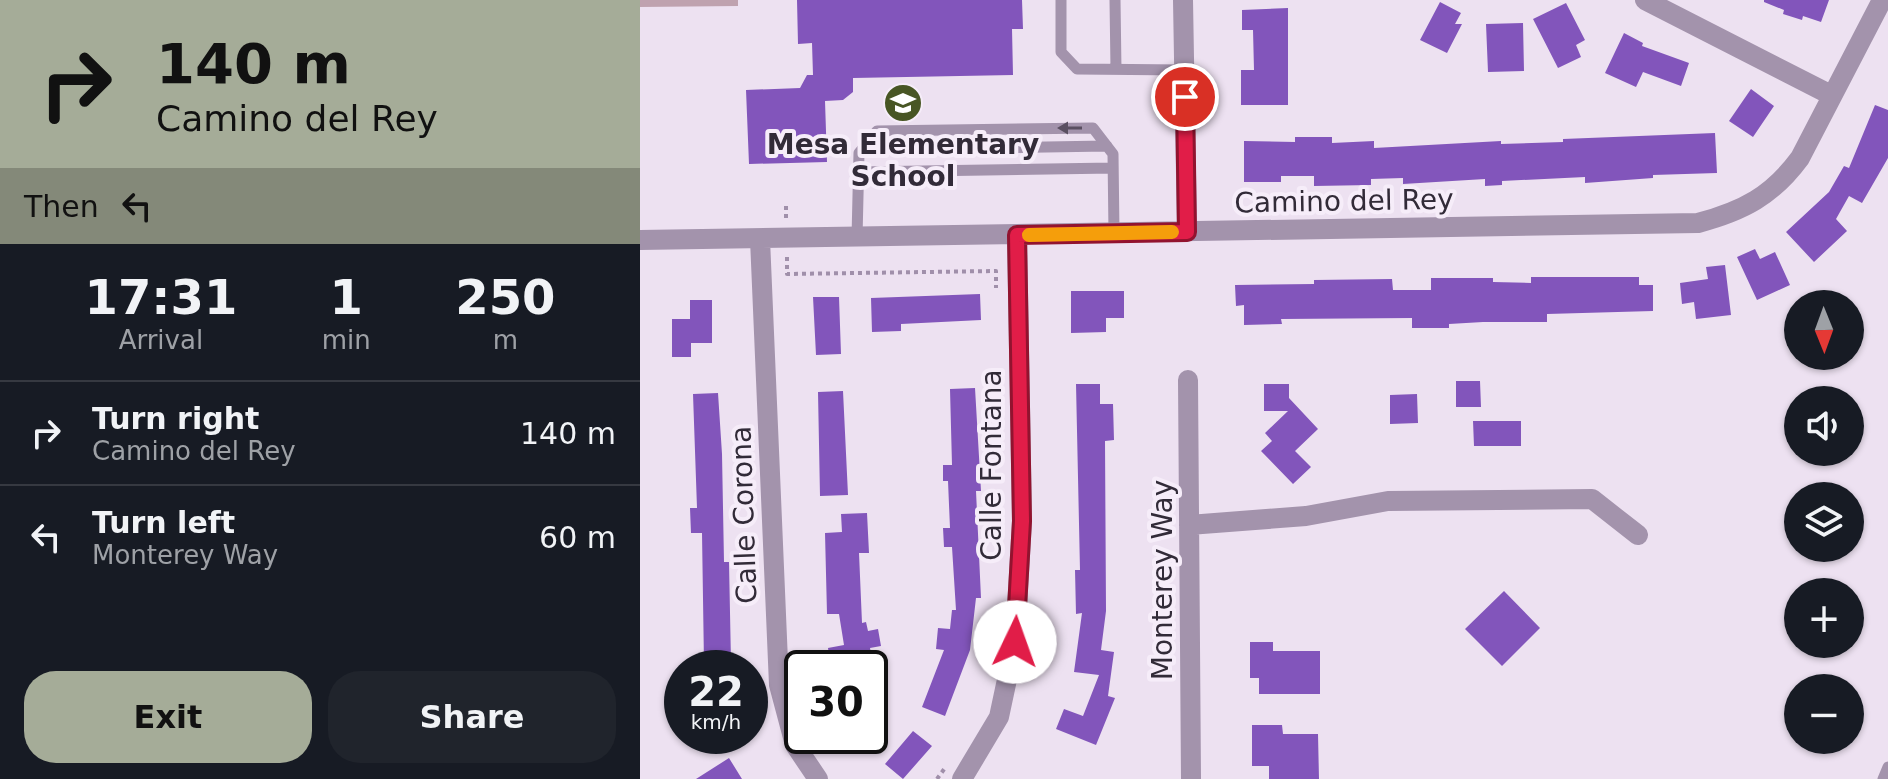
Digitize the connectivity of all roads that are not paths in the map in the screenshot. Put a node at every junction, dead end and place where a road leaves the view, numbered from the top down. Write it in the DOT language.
graph roads {
  1 [pos="1061,0"];
  2 [pos="1115,0"];
  3 [pos="1183,0"];
  4 [pos="1645,0"];
  5 [pos="1882,0"];
  6 [pos="1116,69"];
  7 [pos="1184,70"];
  8 [pos="1831,95"];
  9 [pos="1107,146"];
  10 [pos="862,150"];
  11 [pos="1113,168"];
  12 [pos="859,172"];
  13 [pos="1187,232"];
  14 [pos="1114,233"];
  15 [pos="1017,235"];
  16 [pos="857,238"];
  17 [pos="760,239"];
  18 [pos="640,240"];
  19 [pos="1188,380"];
  20 [pos="1189,525"];
  21 [pos="1638,535"];
  22 [pos="1888,767"];
  23 [pos="818,779"];
  24 [pos="962,779"];
  25 [pos="1191,779"];
  26 [pos="1883,779"];
  1 -- 6 [label="lane"];
  2 -- 6 [label="lane"];
  3 -- 7 [label="street"];
  4 -- 8 [label="street"];
  5 -- 8 [label="street, Camino del Rey"];
  6 -- 7 [label="lane"];
  7 -- 13 [label="street"];
  8 -- 13 [label="street, Camino del Rey"];
  9 -- 10 [label="lane"];
  9 -- 10 [label="lane, one-way"];
  9 -- 11 [label="lane"];
  10 -- 12 [label="lane"];
  11 -- 12 [label="lane"];
  11 -- 14 [label="lane"];
  12 -- 16 [label="lane"];
  13 -- 14 [label="street, Camino del Rey"];
  14 -- 15 [label="street, Camino del Rey"];
  15 -- 16 [label="street, Camino del Rey"];
  15 -- 24 [label="street, Calle Fontana"];
  16 -- 17 [label="street, Camino del Rey"];
  17 -- 18 [label="street, Camino del Rey"];
  17 -- 23 [label="street, Calle Corona"];
  19 -- 20 [label="street, Monterey Way"];
  20 -- 21 [label="street"];
  20 -- 25 [label="street, Monterey Way"];
  22 -- 26 [label="lane"];
}
